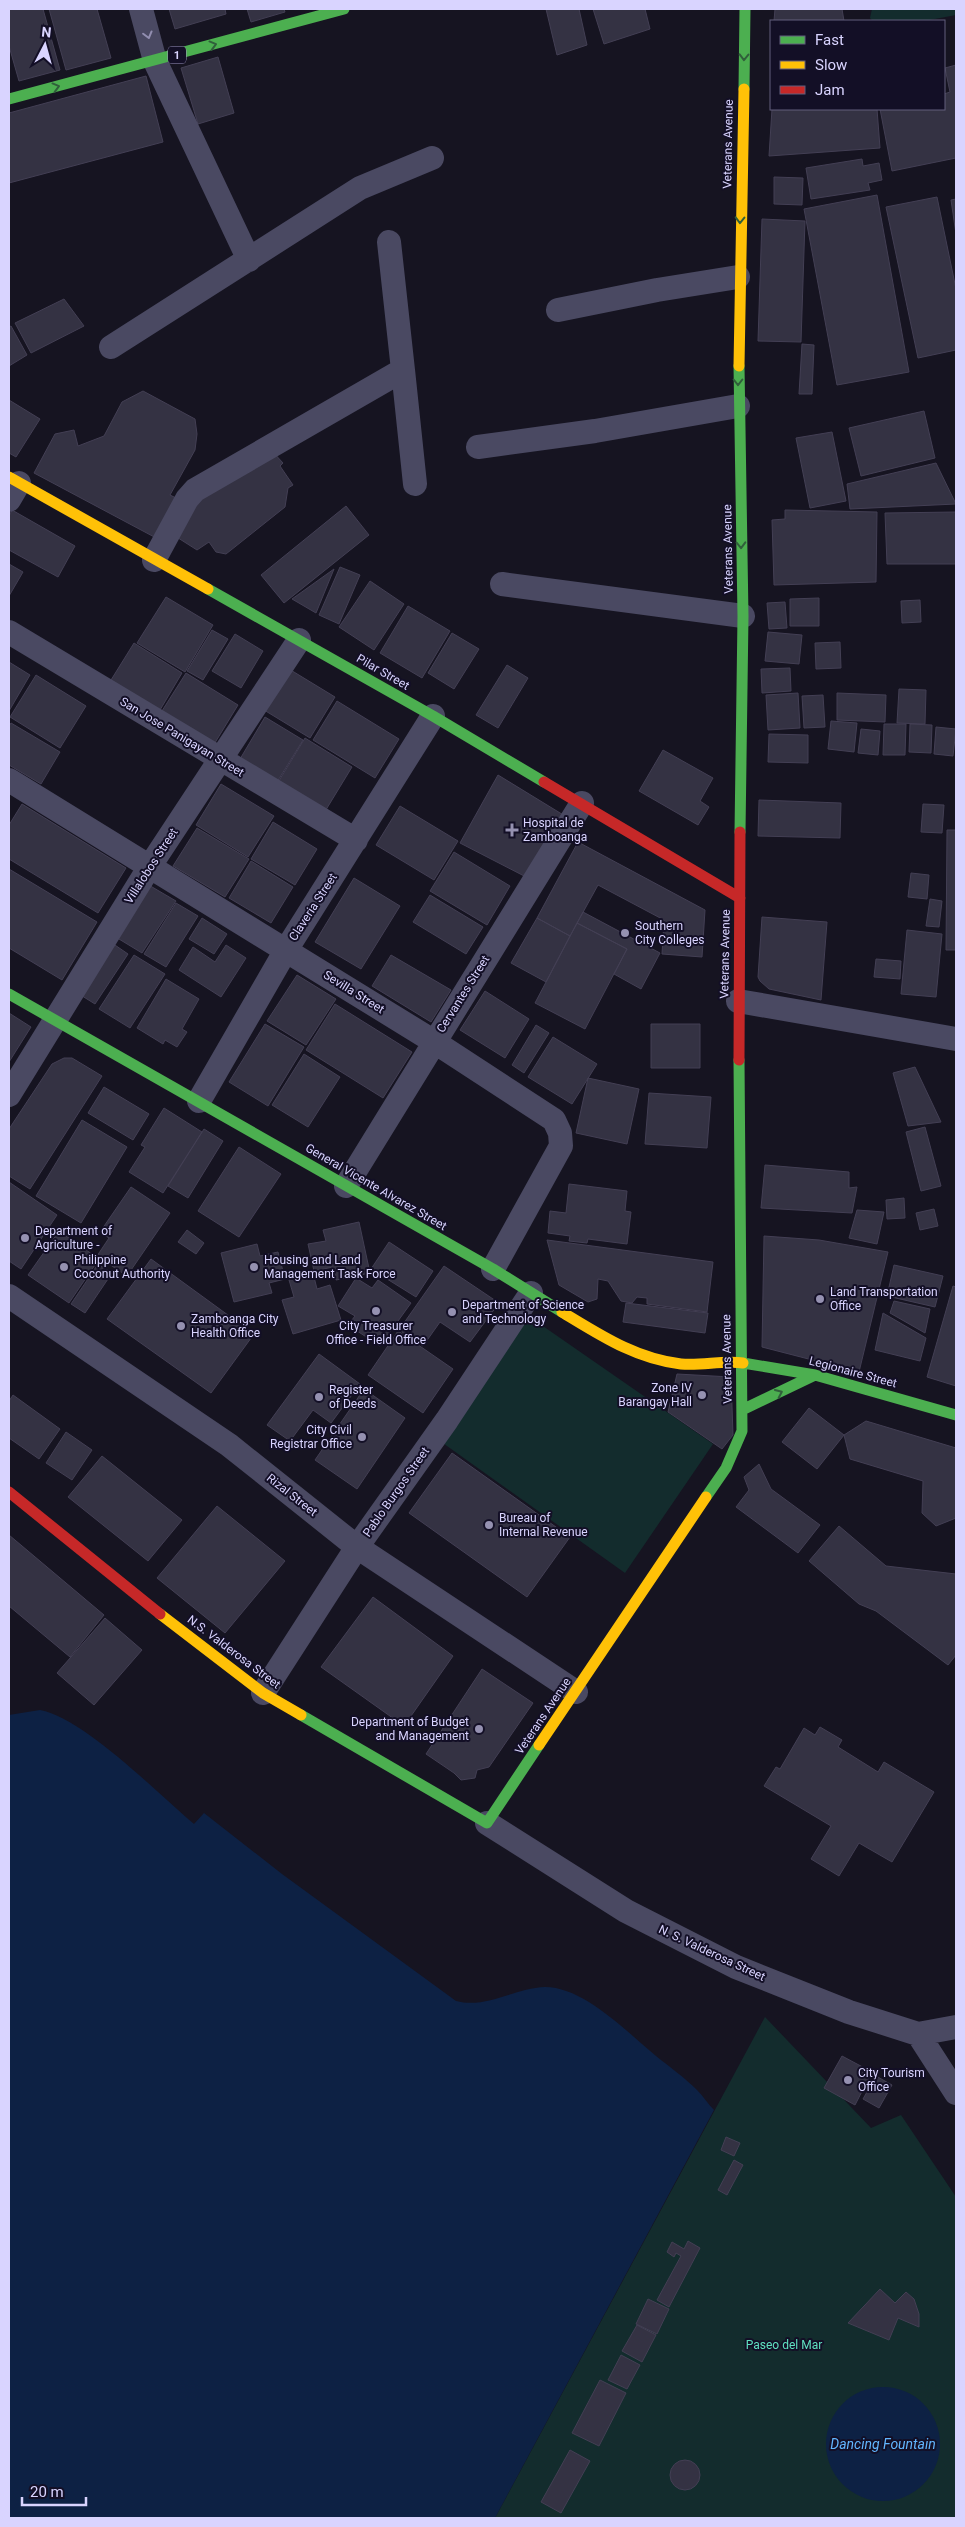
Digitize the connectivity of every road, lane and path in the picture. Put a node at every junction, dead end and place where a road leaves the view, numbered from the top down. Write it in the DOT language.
graph roads {
  1 [pos="141,9"];
  2 [pos="344,9"];
  3 [pos="745,9"];
  4 [pos="155,61"];
  5 [pos="9,99"];
  6 [pos="432,158"];
  7 [pos="389,242"];
  8 [pos="249,260"];
  9 [pos="738,277"];
  10 [pos="558,310"];
  11 [pos="111,347"];
  12 [pos="403,370"];
  13 [pos="738,406"];
  14 [pos="478,447"];
  15 [pos="415,484"];
  16 [pos="12,486"];
  17 [pos="154,560"];
  18 [pos="502,584"];
  19 [pos="743,616"];
  20 [pos="9,632"];
  21 [pos="299,640"];
  22 [pos="433,716"];
  23 [pos="220,760"];
  24 [pos="9,780"];
  25 [pos="582,803"];
  26 [pos="356,840"];
  27 [pos="150,866"];
  28 [pos="740,898"];
  29 [pos="286,950"];
  30 [pos="9,994"];
  31 [pos="738,1001"];
  32 [pos="54,1020"];
  33 [pos="956,1040"];
  34 [pos="433,1041"];
  35 [pos="9,1095"];
  36 [pos="199,1101"];
  37 [pos="346,1186"];
  38 [pos="493,1269"];
  39 [pos="531,1293"];
  40 [pos="9,1296"];
  41 [pos="740,1362"];
  42 [pos="815,1375"];
  43 [pos="742,1410"];
  44 [pos="956,1415"];
  45 [pos="9,1492"];
  46 [pos="357,1547"];
  47 [pos="576,1692"];
  48 [pos="262,1693"];
  49 [pos="487,1823"];
  50 [pos="956,2027"];
  51 [pos="918,2034"];
  52 [pos="956,2093"];
  1 -- 4 [label="street, one-way"];
  4 -- 2 [label="main road, 1, one-way"];
  3 -- 9 [label="main road, Veterans Avenue, one-way"];
  5 -- 4 [label="main road, 1, one-way"];
  4 -- 8 [label="street"];
  6 -- 8 [label="street"];
  7 -- 12 [label="street"];
  8 -- 11 [label="street"];
  9 -- 10 [label="street"];
  9 -- 13 [label="main road, Veterans Avenue, one-way"];
  12 -- 15 [label="street"];
  12 -- 17 [label="street"];
  13 -- 14 [label="street"];
  13 -- 19 [label="main road, Veterans Avenue, one-way"];
  16 -- 17 [label="main road, Pilar Street"];
  17 -- 21 [label="main road, Pilar Street"];
  18 -- 19 [label="street"];
  19 -- 28 [label="main road, Veterans Avenue"];
  20 -- 23 [label="street, San Jose Panigayan Street"];
  21 -- 22 [label="main road, Pilar Street"];
  21 -- 23 [label="street, Villalobos Street"];
  22 -- 25 [label="main road, Pilar Street"];
  22 -- 26 [label="street, Claveria Street"];
  23 -- 26 [label="street, San Jose Panigayan Street"];
  23 -- 27 [label="street, Villalobos Street"];
  24 -- 27 [label="street, Sevilla Street"];
  25 -- 28 [label="main road, Pilar Street"];
  25 -- 34 [label="street, Cervantes Street"];
  26 -- 29 [label="street, Claveria Street"];
  27 -- 29 [label="street, Sevilla Street"];
  27 -- 32 [label="street, Villalobos Street"];
  28 -- 31 [label="main road, Veterans Avenue"];
  29 -- 34 [label="street, Sevilla Street"];
  29 -- 36 [label="street, Claveria Street"];
  30 -- 32 [label="main road, General Vicente Alvarez Street"];
  31 -- 33 [label="street"];
  31 -- 41 [label="main road, Veterans Avenue"];
  32 -- 35 [label="street, Villalobos Street"];
  32 -- 36 [label="main road, General Vicente Alvarez Street"];
  34 -- 37 [label="street, Cervantes Street"];
  34 -- 38 [label="street, Sevilla Street"];
  36 -- 37 [label="main road, General Vicente Alvarez Street"];
  37 -- 38 [label="main road, General Vicente Alvarez Street"];
  38 -- 39 [label="main road, General Vicente Alvarez Street"];
  39 -- 41 [label="main road, General Vicente Alvarez Street"];
  39 -- 46 [label="street, Pablo Burgos Street"];
  40 -- 46 [label="street, Rizal Street"];
  41 -- 42 [label="main road, Legionaire Street"];
  41 -- 43 [label="main road, Veterans Avenue"];
  43 -- 42 [label="main road, one-way"];
  42 -- 44 [label="main road, Legionaire Street"];
  43 -- 47 [label="main road, Veterans Avenue"];
  45 -- 48 [label="main road, N.S. Valderosa Street"];
  46 -- 47 [label="street, Rizal Street"];
  46 -- 48 [label="street, Pablo Burgos Street"];
  47 -- 49 [label="main road, Veterans Avenue"];
  48 -- 49 [label="main road, N.S. Valderosa Street"];
  49 -- 51 [label="street, N. S. Valderosa Street"];
  50 -- 51 [label="street, N. S. Valderosa Street"];
  51 -- 52 [label="street"];
}
